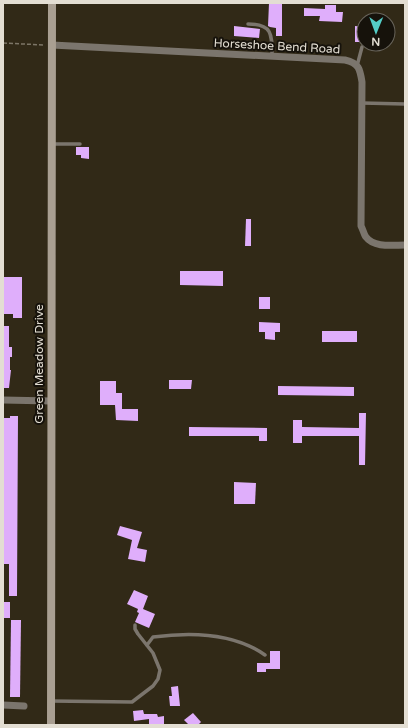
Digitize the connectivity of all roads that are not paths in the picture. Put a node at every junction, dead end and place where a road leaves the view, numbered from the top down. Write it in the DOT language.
graph roads {
  1 [pos="52,3"];
  2 [pos="248,24"];
  3 [pos="52,45"];
  4 [pos="361,52"];
  5 [pos="272,57"];
  6 [pos="357,66"];
  7 [pos="362,103"];
  8 [pos="405,104"];
  9 [pos="52,144"];
  10 [pos="80,144"];
  11 [pos="405,245"];
  12 [pos="3,400"];
  13 [pos="51,401"];
  14 [pos="135,625"];
  15 [pos="147,645"];
  16 [pos="265,655"];
  17 [pos="51,701"];
  18 [pos="3,705"];
  19 [pos="24,706"];
  20 [pos="51,725"];
  1 -- 3 [label="main road, Green Meadow Drive"];
  2 -- 5 [label="lane"];
  3 -- 5 [label="street, Horseshoe Bend Road"];
  3 -- 9 [label="main road, Green Meadow Drive"];
  4 -- 6 [label="lane"];
  5 -- 6 [label="street, Horseshoe Bend Road"];
  6 -- 7 [label="street"];
  7 -- 8 [label="lane"];
  7 -- 11 [label="street"];
  9 -- 10 [label="lane"];
  9 -- 13 [label="main road, Green Meadow Drive"];
  12 -- 13 [label="street"];
  13 -- 17 [label="main road, Green Meadow Drive"];
  14 -- 15 [label="lane"];
  15 -- 16 [label="lane"];
  15 -- 17 [label="lane"];
  17 -- 20 [label="main road, Green Meadow Drive"];
  18 -- 19 [label="street"];
}
